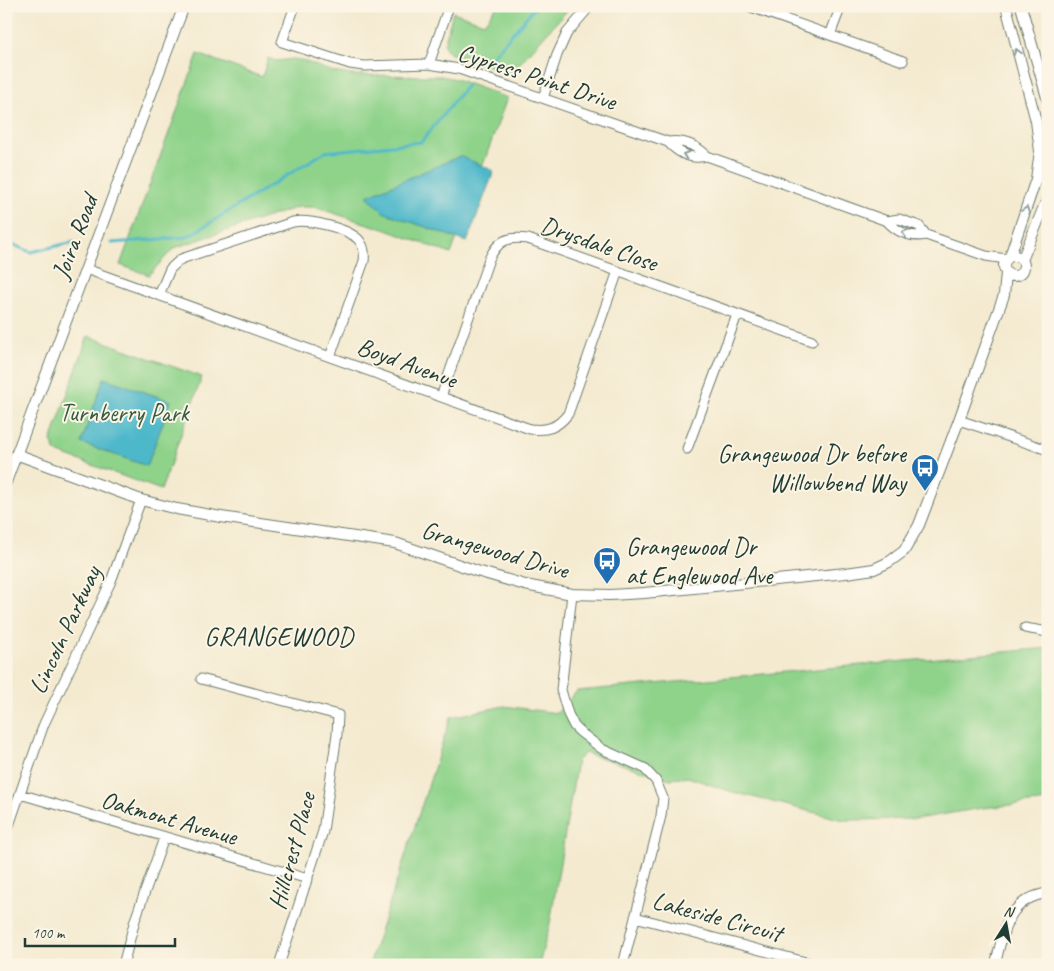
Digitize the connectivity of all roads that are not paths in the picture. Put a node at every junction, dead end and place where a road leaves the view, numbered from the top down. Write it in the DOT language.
graph roads {
  1 [pos="184,6"];
  2 [pos="294,6"];
  3 [pos="449,6"];
  4 [pos="590,6"];
  5 [pos="748,6"];
  6 [pos="841,6"];
  7 [pos="1006,6"];
  8 [pos="1021,6"];
  9 [pos="830,35"];
  10 [pos="903,61"];
  11 [pos="429,64"];
  12 [pos="543,98"];
  13 [pos="1048,101"];
  14 [pos="1048,197"];
  15 [pos="1022,260"];
  16 [pos="1009,266"];
  17 [pos="86,269"];
  18 [pos="618,271"];
  19 [pos="159,295"];
  20 [pos="737,315"];
  21 [pos="812,342"];
  22 [pos="330,356"];
  23 [pos="440,397"];
  24 [pos="959,420"];
  25 [pos="687,449"];
  26 [pos="1048,450"];
  27 [pos="16,454"];
  28 [pos="6,482"];
  29 [pos="141,500"];
  30 [pos="572,594"];
  31 [pos="1025,628"];
  32 [pos="1048,632"];
  33 [pos="201,679"];
  34 [pos="20,794"];
  35 [pos="6,834"];
  36 [pos="164,838"];
  37 [pos="308,880"];
  38 [pos="1048,893"];
  39 [pos="635,917"];
  40 [pos="123,965"];
  41 [pos="279,965"];
  42 [pos="623,965"];
  43 [pos="817,965"];
  44 [pos="996,965"];
  1 -- 17 [label="street, Joira Road"];
  2 -- 11 [label="street, Cypress Point Drive"];
  3 -- 11 [label="street"];
  4 -- 12 [label="street"];
  5 -- 9 [label="street"];
  6 -- 9 [label="street"];
  16 -- 7 [label="street, one-way"];
  8 -- 13 [label="street"];
  9 -- 10 [label="street"];
  11 -- 12 [label="street, Cypress Point Drive"];
  12 -- 16 [label="street, Cypress Point Drive"];
  14 -- 15 [label="street"];
  15 -- 16 [label="street"];
  15 -- 16 [label="street"];
  16 -- 24 [label="street, Grangewood Drive"];
  17 -- 19 [label="street, Boyd Avenue"];
  17 -- 27 [label="street, Joira Road"];
  18 -- 20 [label="street, Drysdale Close"];
  18 -- 23 [label="street, Drysdale Close"];
  18 -- 23 [label="street, Boyd Avenue"];
  19 -- 22 [label="street, Boyd Avenue"];
  19 -- 22 [label="street"];
  20 -- 21 [label="street, Drysdale Close"];
  20 -- 25 [label="street"];
  22 -- 23 [label="street, Boyd Avenue"];
  24 -- 26 [label="street"];
  24 -- 30 [label="street, Grangewood Drive"];
  27 -- 28 [label="street, Joira Road"];
  27 -- 29 [label="street, Grangewood Drive"];
  29 -- 30 [label="street, Grangewood Drive"];
  29 -- 34 [label="street, Lincoln Parkway"];
  30 -- 39 [label="street"];
  31 -- 32 [label="street"];
  33 -- 37 [label="street, Hillcrest Place"];
  34 -- 35 [label="street, Lincoln Parkway"];
  34 -- 36 [label="street, Oakmont Avenue"];
  36 -- 37 [label="street, Oakmont Avenue"];
  36 -- 40 [label="street"];
  37 -- 41 [label="street, Hillcrest Place"];
  38 -- 44 [label="street"];
  39 -- 42 [label="street"];
  39 -- 43 [label="street, Lakeside Circuit"];
}
